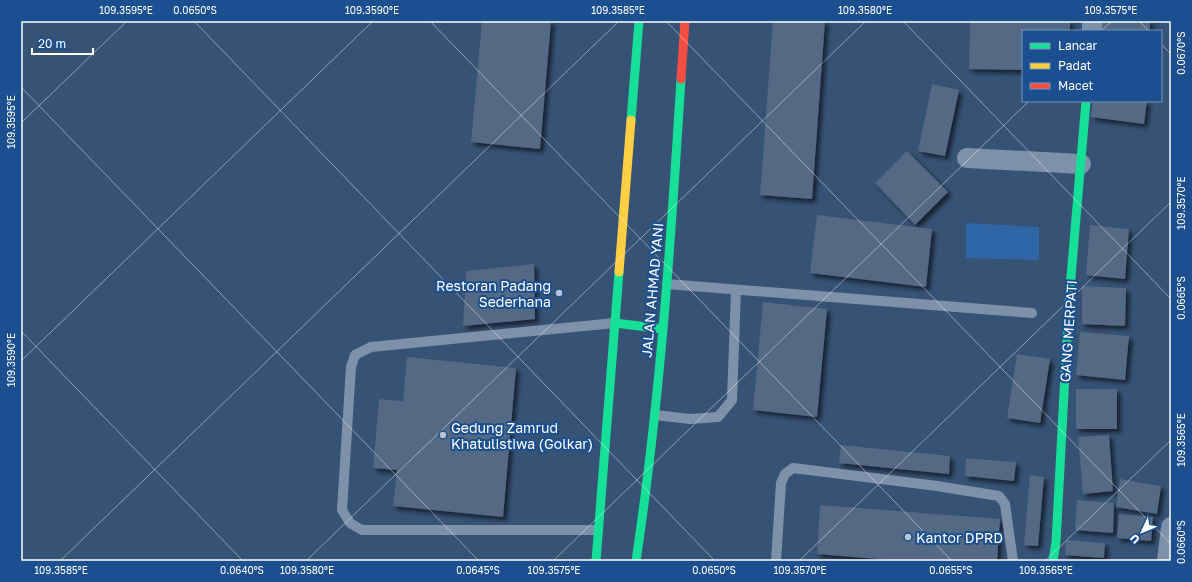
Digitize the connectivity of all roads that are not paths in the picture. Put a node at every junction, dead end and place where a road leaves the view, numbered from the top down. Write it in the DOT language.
graph roads {
  1 [pos="639,21"];
  2 [pos="685,21"];
  3 [pos="1086,102"];
  4 [pos="967,158"];
  5 [pos="1081,164"];
  6 [pos="667,284"];
  7 [pos="736,290"];
  8 [pos="1032,313"];
  9 [pos="615,323"];
  10 [pos="663,329"];
  11 [pos="655,415"];
  12 [pos="1171,526"];
  13 [pos="598,530"];
  14 [pos="596,561"];
  15 [pos="636,561"];
  16 [pos="776,561"];
  17 [pos="1013,561"];
  18 [pos="1053,561"];
  19 [pos="1167,561"];
  1 -- 9 [label="main road"];
  2 -- 6 [label="main road, JALAN AHMAD YANI"];
  3 -- 5 [label="main road, GANG MERPATI"];
  4 -- 5 [label="street"];
  5 -- 18 [label="main road, GANG MERPATI"];
  6 -- 7 [label="lane"];
  6 -- 10 [label="main road, JALAN AHMAD YANI"];
  7 -- 8 [label="lane"];
  7 -- 11 [label="lane"];
  9 -- 10 [label="main road"];
  9 -- 13 [label="main road"];
  9 -- 13 [label="lane"];
  10 -- 11 [label="main road, JALAN AHMAD YANI"];
  11 -- 15 [label="main road, JALAN AHMAD YANI"];
  12 -- 19 [label="street"];
  13 -- 14 [label="main road"];
  16 -- 17 [label="lane"];
}
